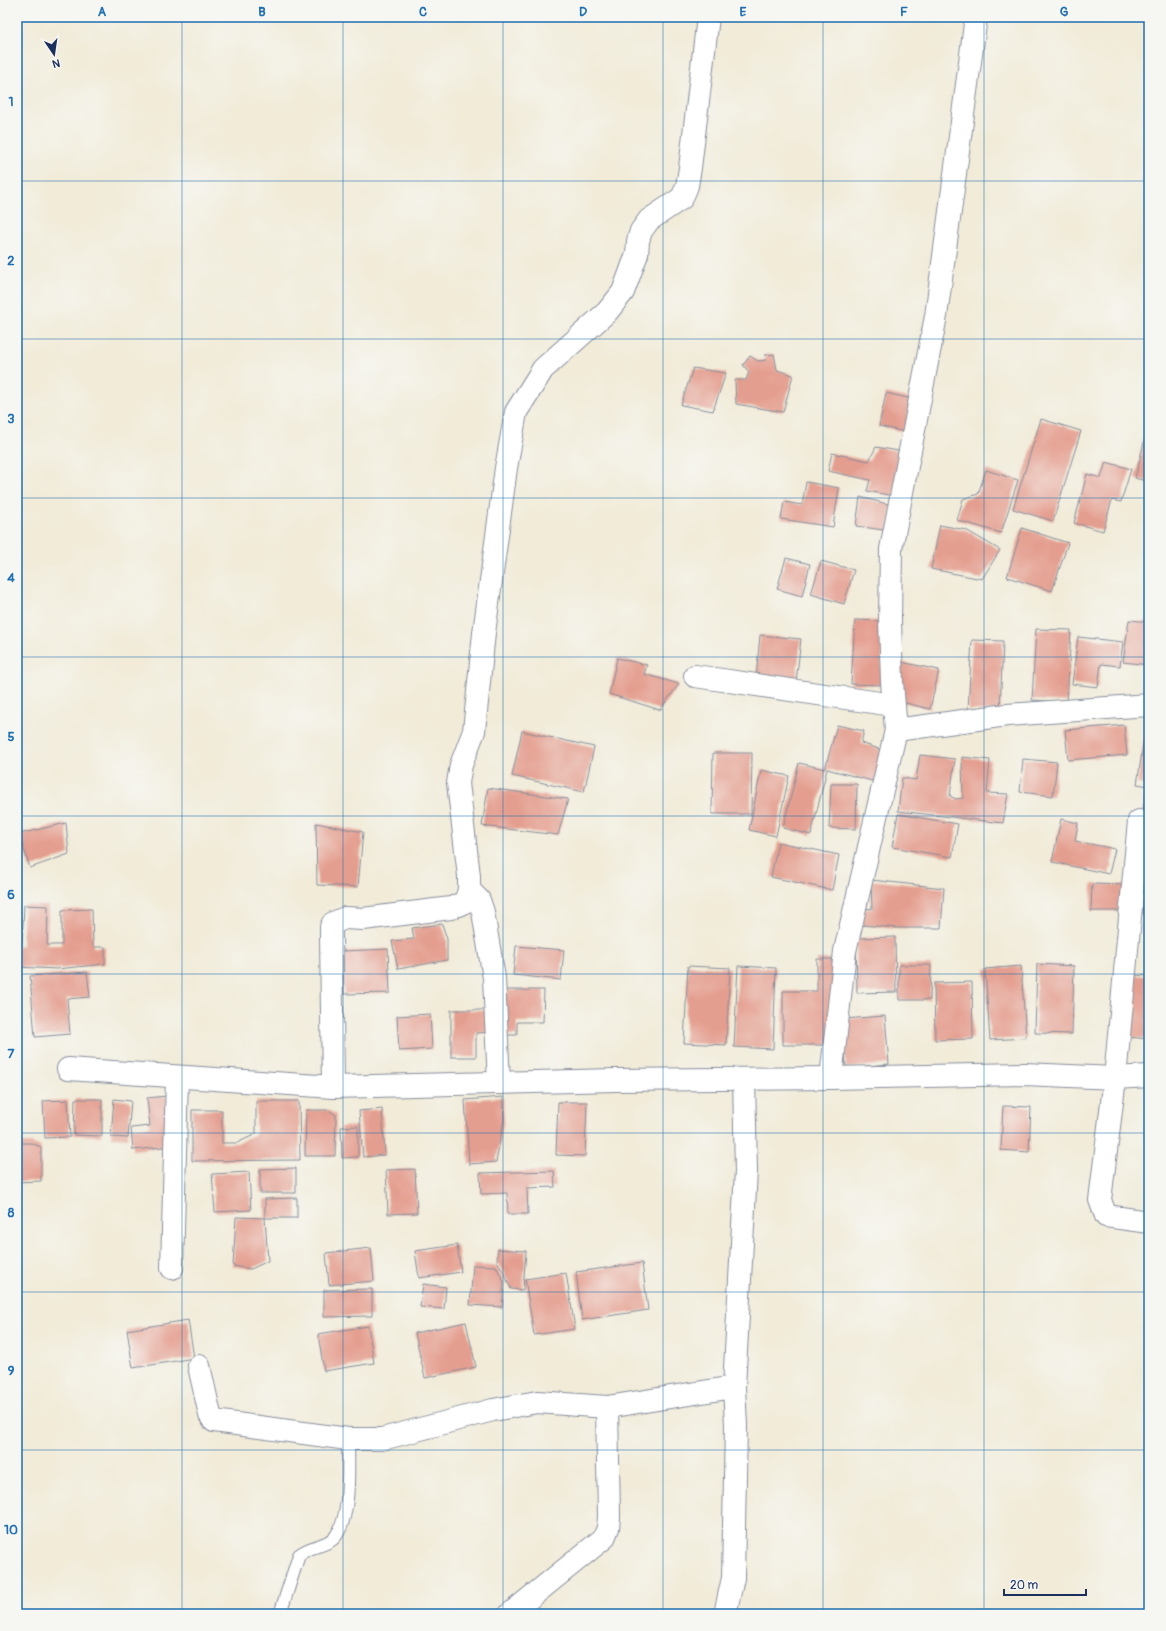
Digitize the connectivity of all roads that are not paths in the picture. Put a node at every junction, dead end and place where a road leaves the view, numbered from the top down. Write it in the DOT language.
graph roads {
  1 [pos="708,17"];
  2 [pos="976,17"];
  3 [pos="695,676"];
  4 [pos="1149,704"];
  5 [pos="893,705"];
  6 [pos="896,730"];
  7 [pos="1139,821"];
  8 [pos="469,890"];
  9 [pos="68,1069"];
  10 [pos="1149,1076"];
  11 [pos="176,1077"];
  12 [pos="831,1078"];
  13 [pos="1115,1078"];
  14 [pos="744,1079"];
  15 [pos="498,1083"];
  16 [pos="333,1087"];
  17 [pos="1149,1222"];
  18 [pos="172,1268"];
  19 [pos="199,1366"];
  20 [pos="734,1387"];
  21 [pos="607,1407"];
  22 [pos="348,1439"];
  23 [pos="280,1614"];
  24 [pos="510,1614"];
  25 [pos="725,1614"];
  1 -- 8 [label="street"];
  2 -- 5 [label="street"];
  3 -- 5 [label="street"];
  4 -- 6 [label="street"];
  5 -- 6 [label="street"];
  6 -- 12 [label="street"];
  7 -- 13 [label="street"];
  8 -- 15 [label="street"];
  8 -- 16 [label="street"];
  9 -- 11 [label="street"];
  10 -- 13 [label="street"];
  11 -- 16 [label="street"];
  11 -- 18 [label="street"];
  12 -- 13 [label="street"];
  12 -- 14 [label="street"];
  13 -- 17 [label="street"];
  14 -- 15 [label="street"];
  14 -- 20 [label="street"];
  15 -- 16 [label="street"];
  19 -- 22 [label="street"];
  20 -- 21 [label="street"];
  20 -- 25 [label="street"];
  21 -- 22 [label="street"];
  21 -- 24 [label="street"];
  22 -- 23 [label="lane"];
}
